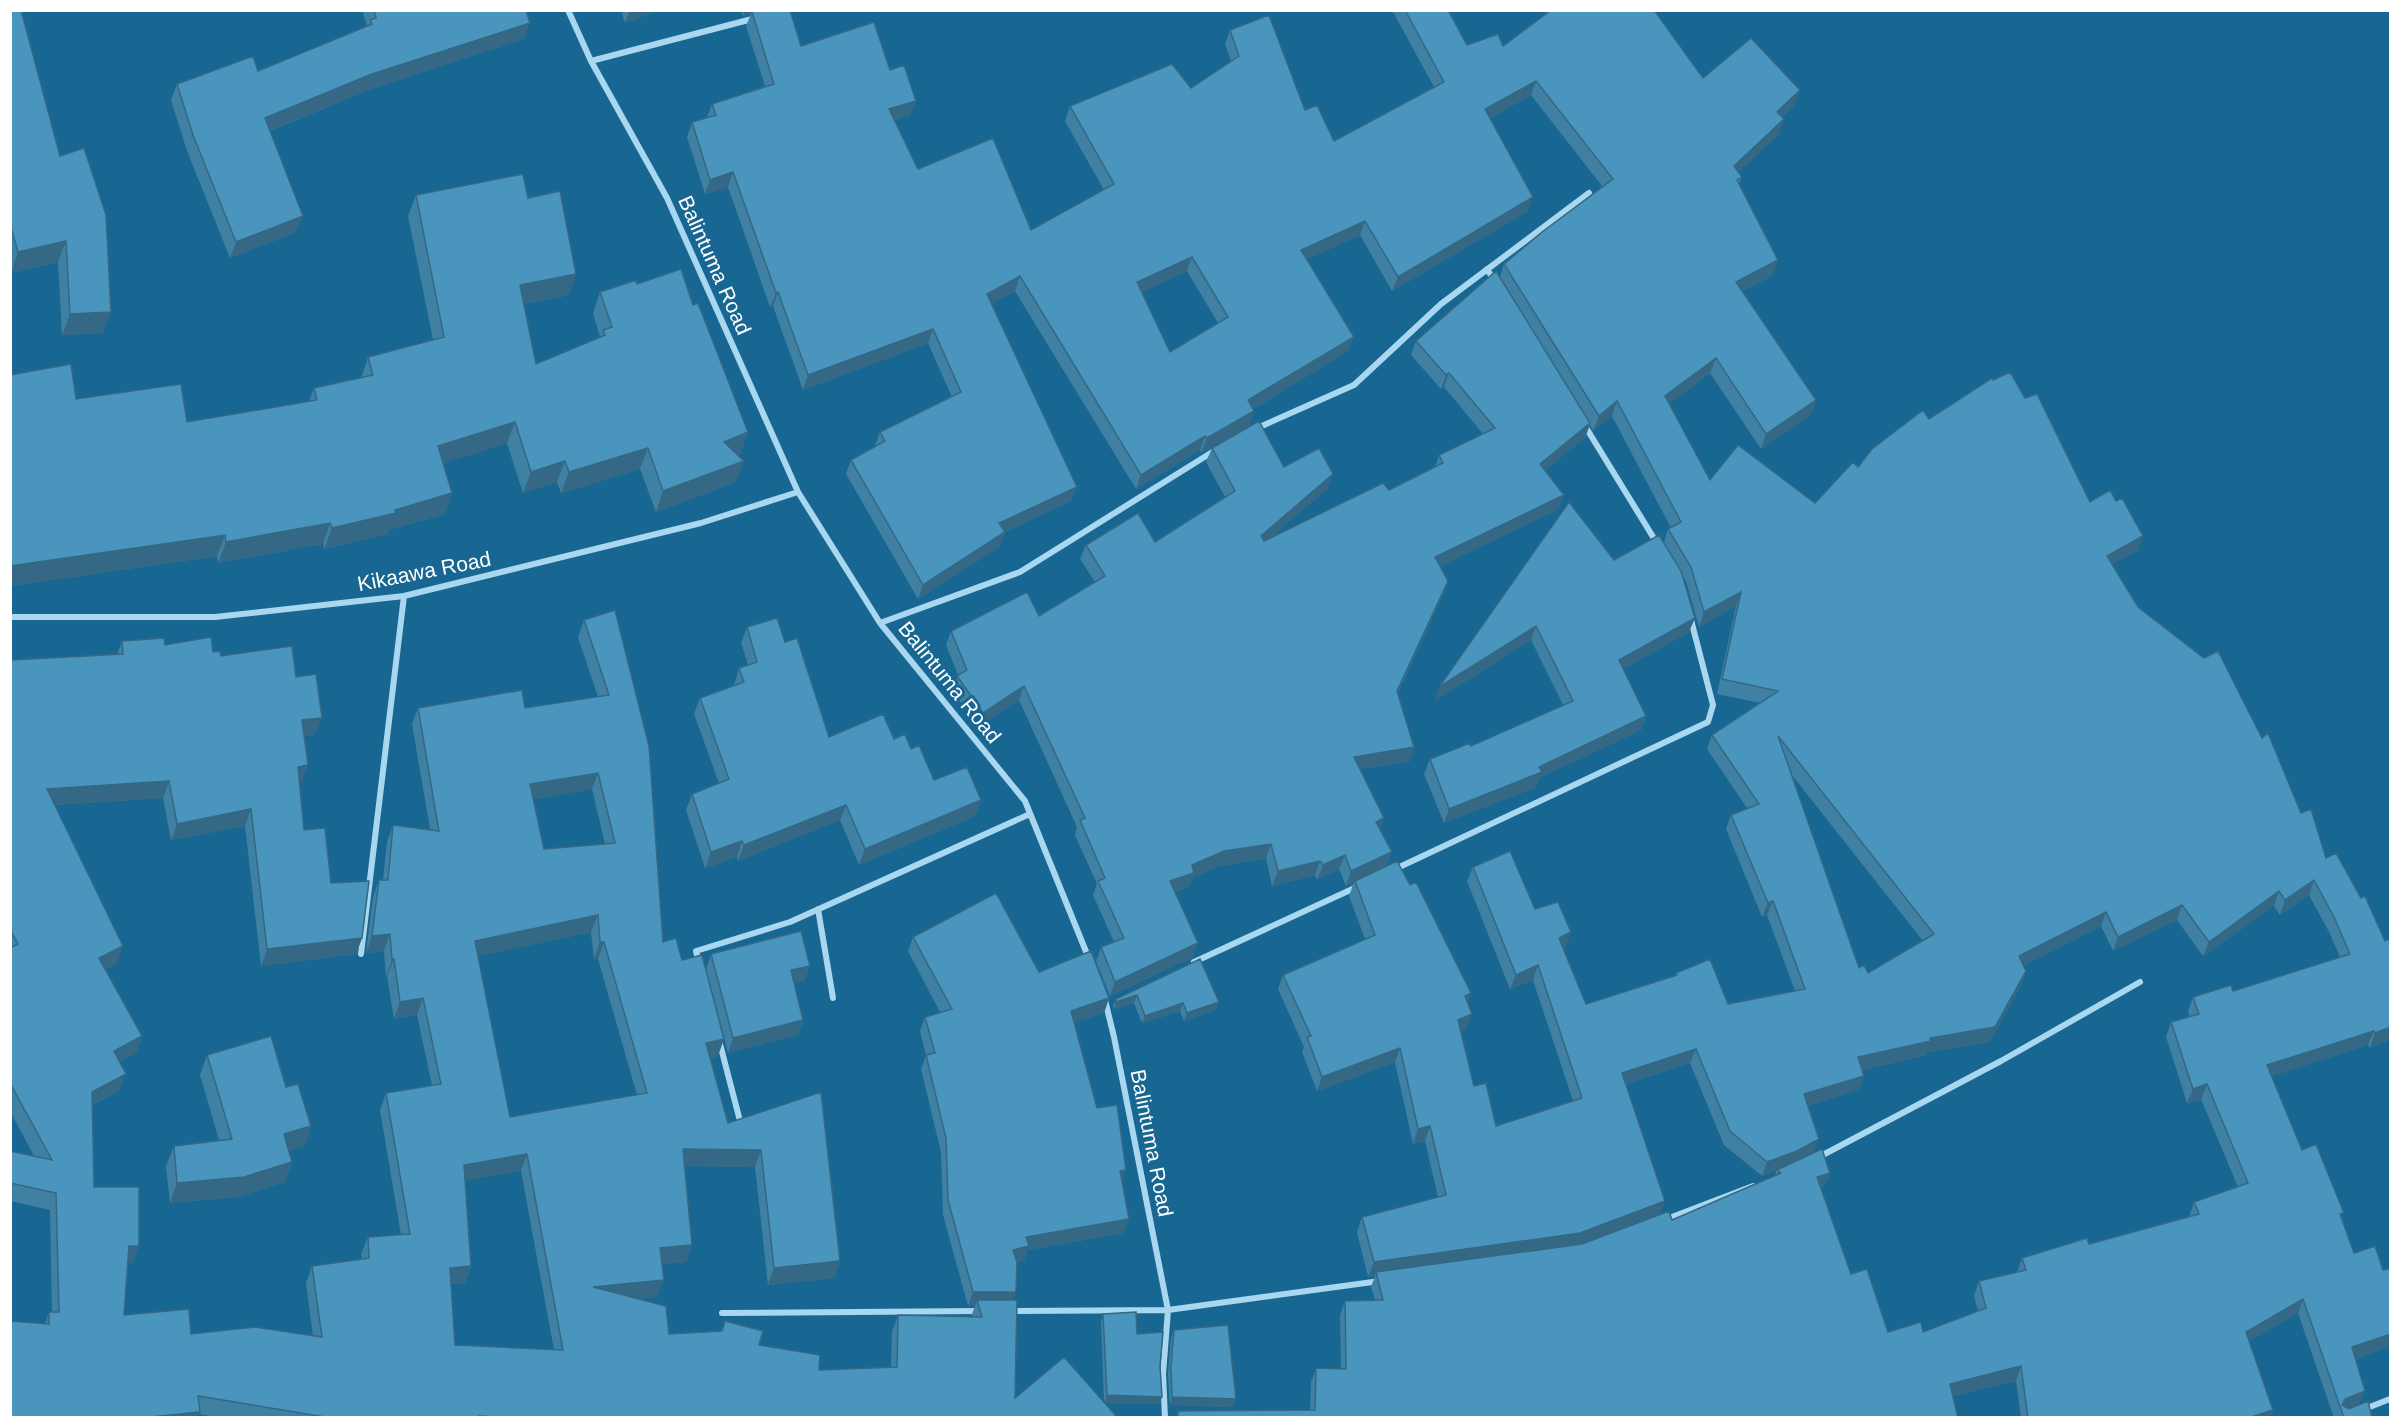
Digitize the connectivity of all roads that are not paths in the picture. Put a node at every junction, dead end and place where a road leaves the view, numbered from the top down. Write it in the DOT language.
graph roads {
  1 [pos="568,10"];
  2 [pos="764,16"];
  3 [pos="591,61"];
  4 [pos="1589,193"];
  5 [pos="1487,269"];
  6 [pos="1500,290"];
  7 [pos="1581,420"];
  8 [pos="1248,432"];
  9 [pos="1218,449"];
  10 [pos="798,492"];
  11 [pos="1662,552"];
  12 [pos="404,596"];
  13 [pos="1687,606"];
  14 [pos="10,617"];
  15 [pos="880,623"];
  16 [pos="1030,814"];
  17 [pos="1387,873"];
  18 [pos="1365,883"];
  19 [pos="818,909"];
  20 [pos="361,954"];
  21 [pos="1182,968"];
  22 [pos="1094,971"];
  23 [pos="702,973"];
  24 [pos="2140,982"];
  25 [pos="1102,992"];
  26 [pos="833,998"];
  27 [pos="1117,998"];
  28 [pos="1107,1003"];
  29 [pos="716,1030"];
  30 [pos="740,1121"];
  31 [pos="1815,1159"];
  32 [pos="1761,1183"];
  33 [pos="1652,1224"];
  34 [pos="1389,1279"];
  35 [pos="1168,1310"];
  36 [pos="992,1311"];
  37 [pos="1004,1311"];
  38 [pos="722,1313"];
  39 [pos="2391,1399"];
  40 [pos="2352,1414"];
  41 [pos="1165,1418"];
  1 -- 3 [label="street, Balintuma Road"];
  2 -- 3 [label="street"];
  3 -- 10 [label="street, Balintuma Road"];
  4 -- 5 [label="street"];
  5 -- 6 [label="street"];
  5 -- 8 [label="street"];
  7 -- 11 [label="street"];
  9 -- 15 [label="street"];
  10 -- 12 [label="street, Kikaawa Road"];
  10 -- 15 [label="street, Balintuma Road"];
  12 -- 14 [label="street, Kikaawa Road"];
  12 -- 20 [label="street"];
  13 -- 17 [label="street"];
  15 -- 16 [label="street, Balintuma Road"];
  16 -- 19 [label="street"];
  16 -- 22 [label="street, Balintuma Road"];
  18 -- 21 [label="street"];
  19 -- 23 [label="street"];
  19 -- 26 [label="street"];
  24 -- 31 [label="street"];
  25 -- 28 [label="street, Balintuma Road"];
  27 -- 28 [label="street"];
  28 -- 35 [label="street, Balintuma Road"];
  29 -- 30 [label="street"];
  32 -- 33 [label="street"];
  34 -- 35 [label="street"];
  35 -- 37 [label="street"];
  35 -- 41 [label="street, Balintuma Road"];
  36 -- 38 [label="street"];
  39 -- 40 [label="street"];
}
